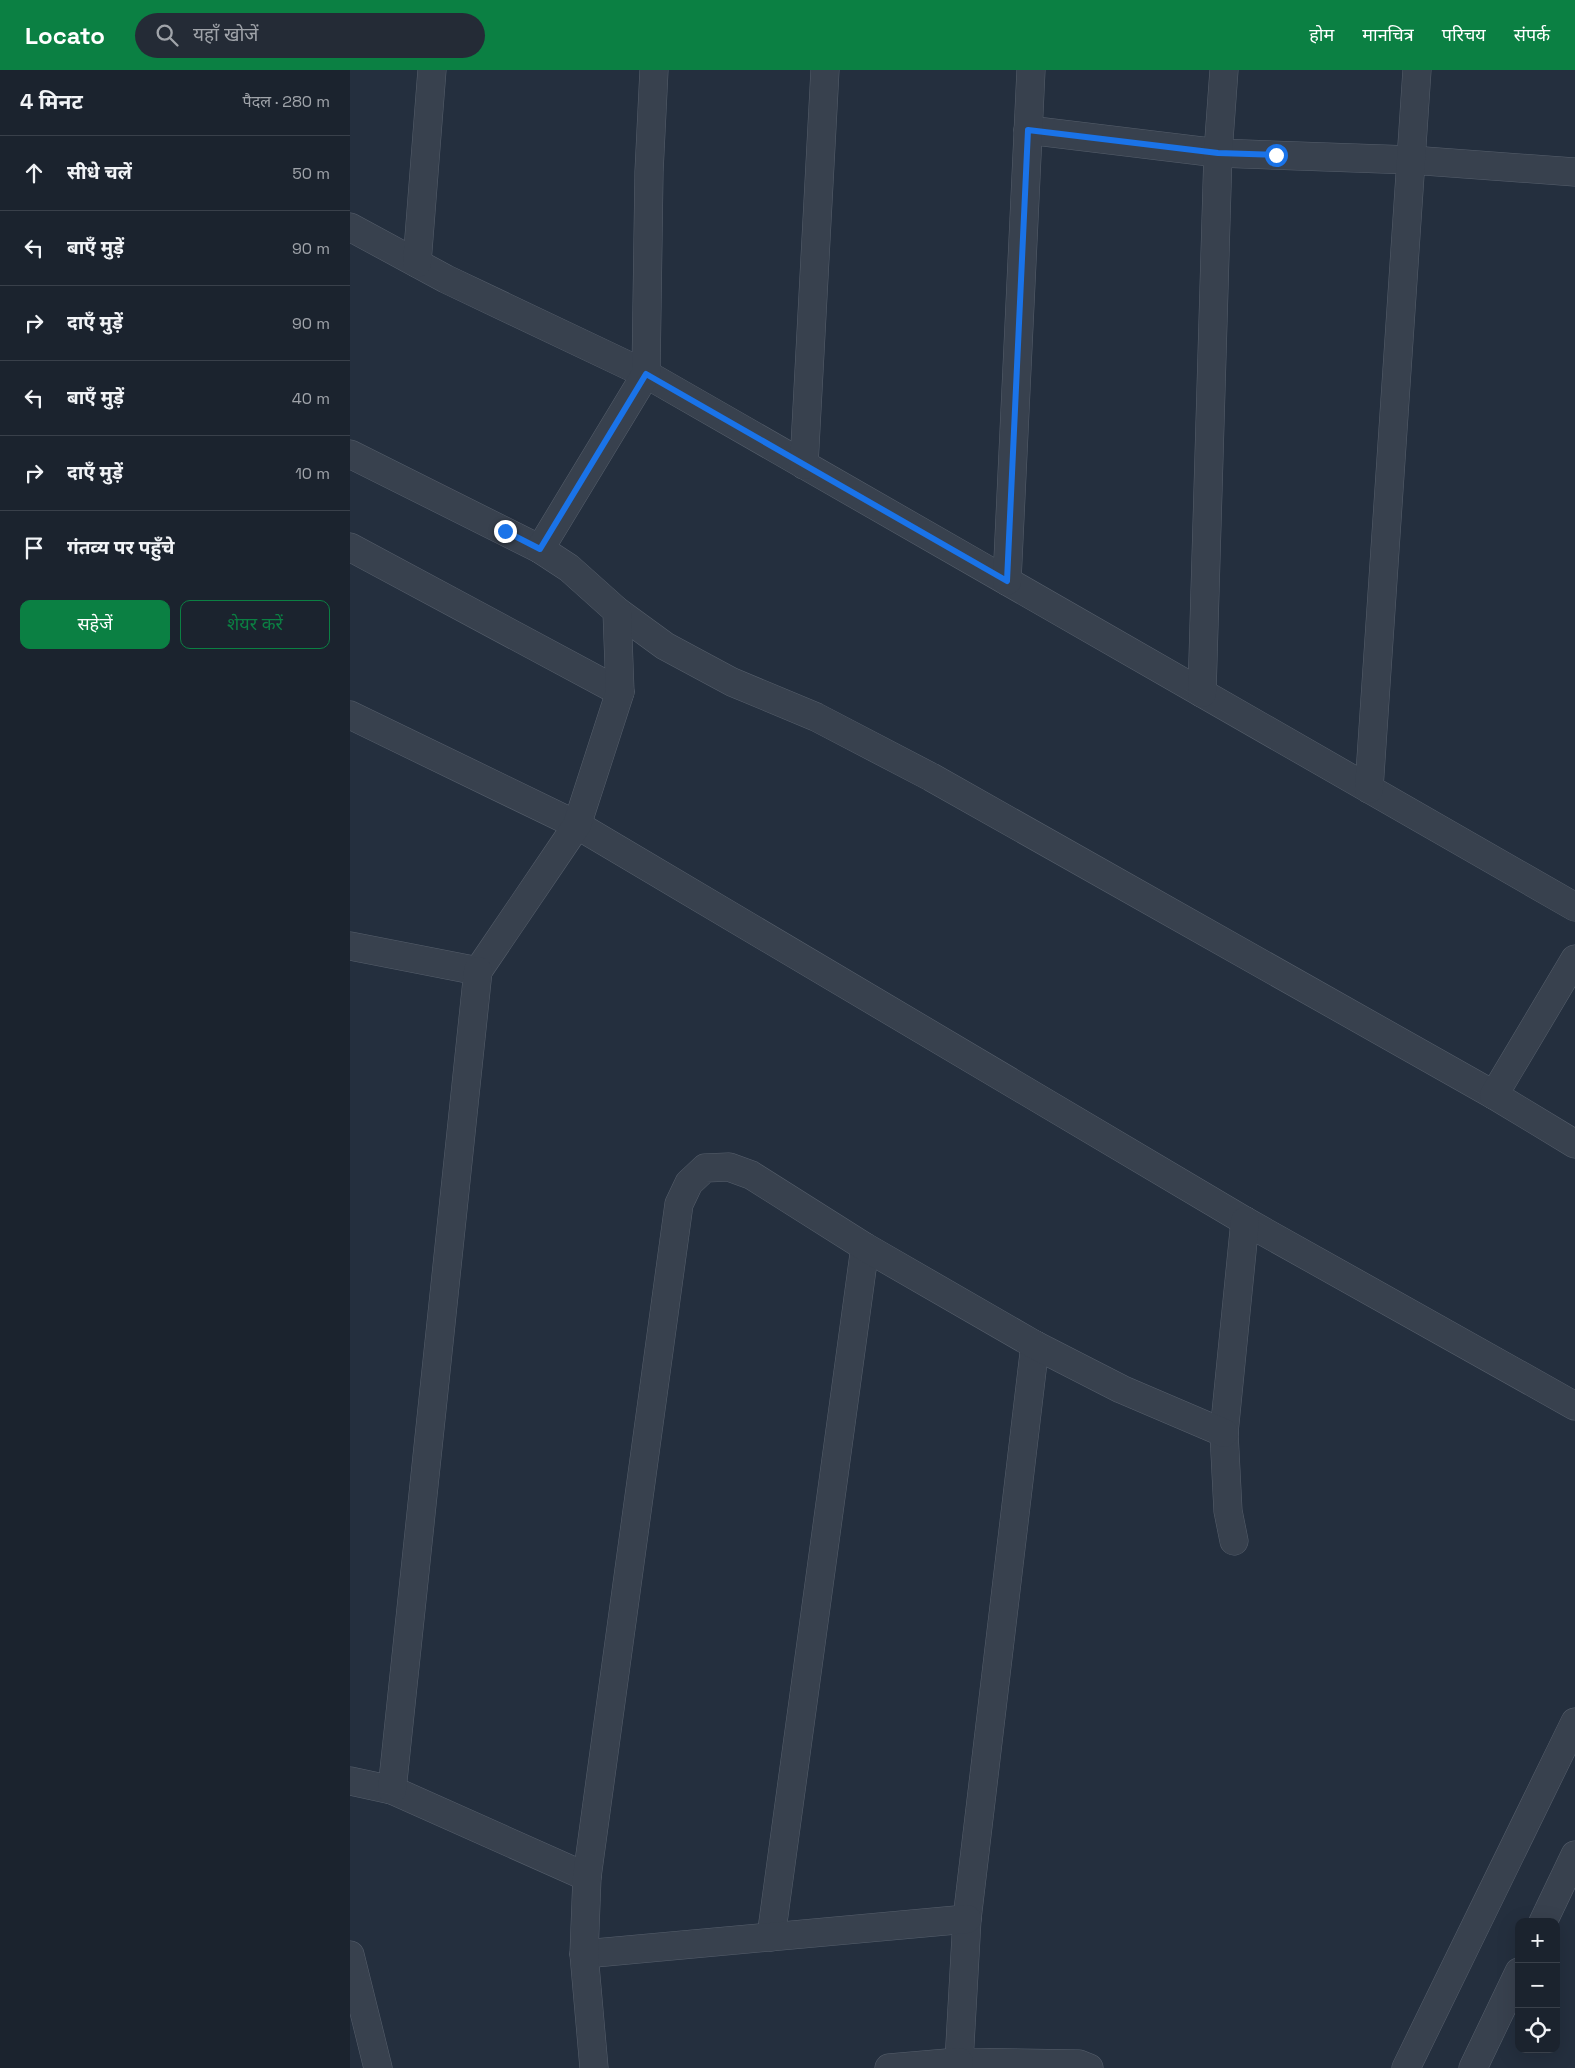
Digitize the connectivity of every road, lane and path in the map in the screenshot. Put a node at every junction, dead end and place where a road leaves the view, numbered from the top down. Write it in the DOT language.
graph roads {
  1 [pos="432,70"];
  2 [pos="654,70"];
  3 [pos="825,70"];
  4 [pos="1031,70"];
  5 [pos="1224,70"];
  6 [pos="1417,70"];
  7 [pos="1028,130"];
  8 [pos="1218,153"];
  9 [pos="1411,160"];
  10 [pos="1575,172"];
  11 [pos="350,227"];
  12 [pos="416,263"];
  13 [pos="646,374"];
  14 [pos="350,454"];
  15 [pos="804,465"];
  16 [pos="350,547"];
  17 [pos="540,549"];
  18 [pos="1007,581"];
  19 [pos="617,611"];
  20 [pos="620,692"];
  21 [pos="1202,693"];
  22 [pos="350,715"];
  23 [pos="1369,789"];
  24 [pos="577,825"];
  25 [pos="1575,907"];
  26 [pos="350,946"];
  27 [pos="1575,959"];
  28 [pos="478,971"];
  29 [pos="1494,1095"];
  30 [pos="1575,1144"];
  31 [pos="1245,1221"];
  32 [pos="865,1247"];
  33 [pos="1035,1345"];
  34 [pos="1575,1406"];
  35 [pos="1224,1433"];
  36 [pos="1234,1540"];
  37 [pos="1575,1722"];
  38 [pos="350,1781"];
  39 [pos="392,1790"];
  40 [pos="1575,1855"];
  41 [pos="587,1877"];
  42 [pos="1545,1918"];
  43 [pos="967,1919"];
  44 [pos="771,1937"];
  45 [pos="584,1954"];
  46 [pos="350,1955"];
  47 [pos="1515,1980"];
  48 [pos="959,2062"];
  49 [pos="378,2068"];
  50 [pos="594,2068"];
  51 [pos="889,2068"];
  52 [pos="1089,2068"];
  53 [pos="1406,2068"];
  54 [pos="1473,2068"];
  1 -- 12 [label="street"];
  2 -- 13 [label="street"];
  3 -- 15 [label="street"];
  4 -- 7 [label="street"];
  5 -- 8 [label="street"];
  6 -- 9 [label="street"];
  7 -- 8 [label="street"];
  7 -- 18 [label="street"];
  8 -- 9 [label="street"];
  8 -- 21 [label="street"];
  9 -- 10 [label="street"];
  9 -- 23 [label="street"];
  11 -- 12 [label="street"];
  12 -- 13 [label="street"];
  13 -- 15 [label="street"];
  13 -- 17 [label="street"];
  14 -- 17 [label="street"];
  15 -- 18 [label="street"];
  16 -- 20 [label="street"];
  17 -- 19 [label="street"];
  18 -- 21 [label="street"];
  19 -- 20 [label="street"];
  19 -- 29 [label="street"];
  20 -- 24 [label="street"];
  21 -- 23 [label="street"];
  22 -- 24 [label="street"];
  23 -- 25 [label="street"];
  24 -- 28 [label="street"];
  24 -- 31 [label="street"];
  26 -- 28 [label="street"];
  27 -- 29 [label="street"];
  28 -- 39 [label="street"];
  29 -- 30 [label="street"];
  31 -- 34 [label="street"];
  31 -- 35 [label="street"];
  32 -- 33 [label="street"];
  32 -- 41 [label="street"];
  32 -- 44 [label="street"];
  33 -- 35 [label="street"];
  33 -- 43 [label="street"];
  35 -- 36 [label="street"];
  37 -- 53 [label="street"];
  38 -- 39 [label="street"];
  39 -- 41 [label="street"];
  40 -- 42 [label="street"];
  41 -- 45 [label="street"];
  43 -- 44 [label="street"];
  43 -- 48 [label="street"];
  44 -- 45 [label="street"];
  45 -- 50 [label="street"];
  46 -- 49 [label="street"];
  47 -- 54 [label="street"];
  48 -- 51 [label="street"];
  48 -- 52 [label="street"];
}
